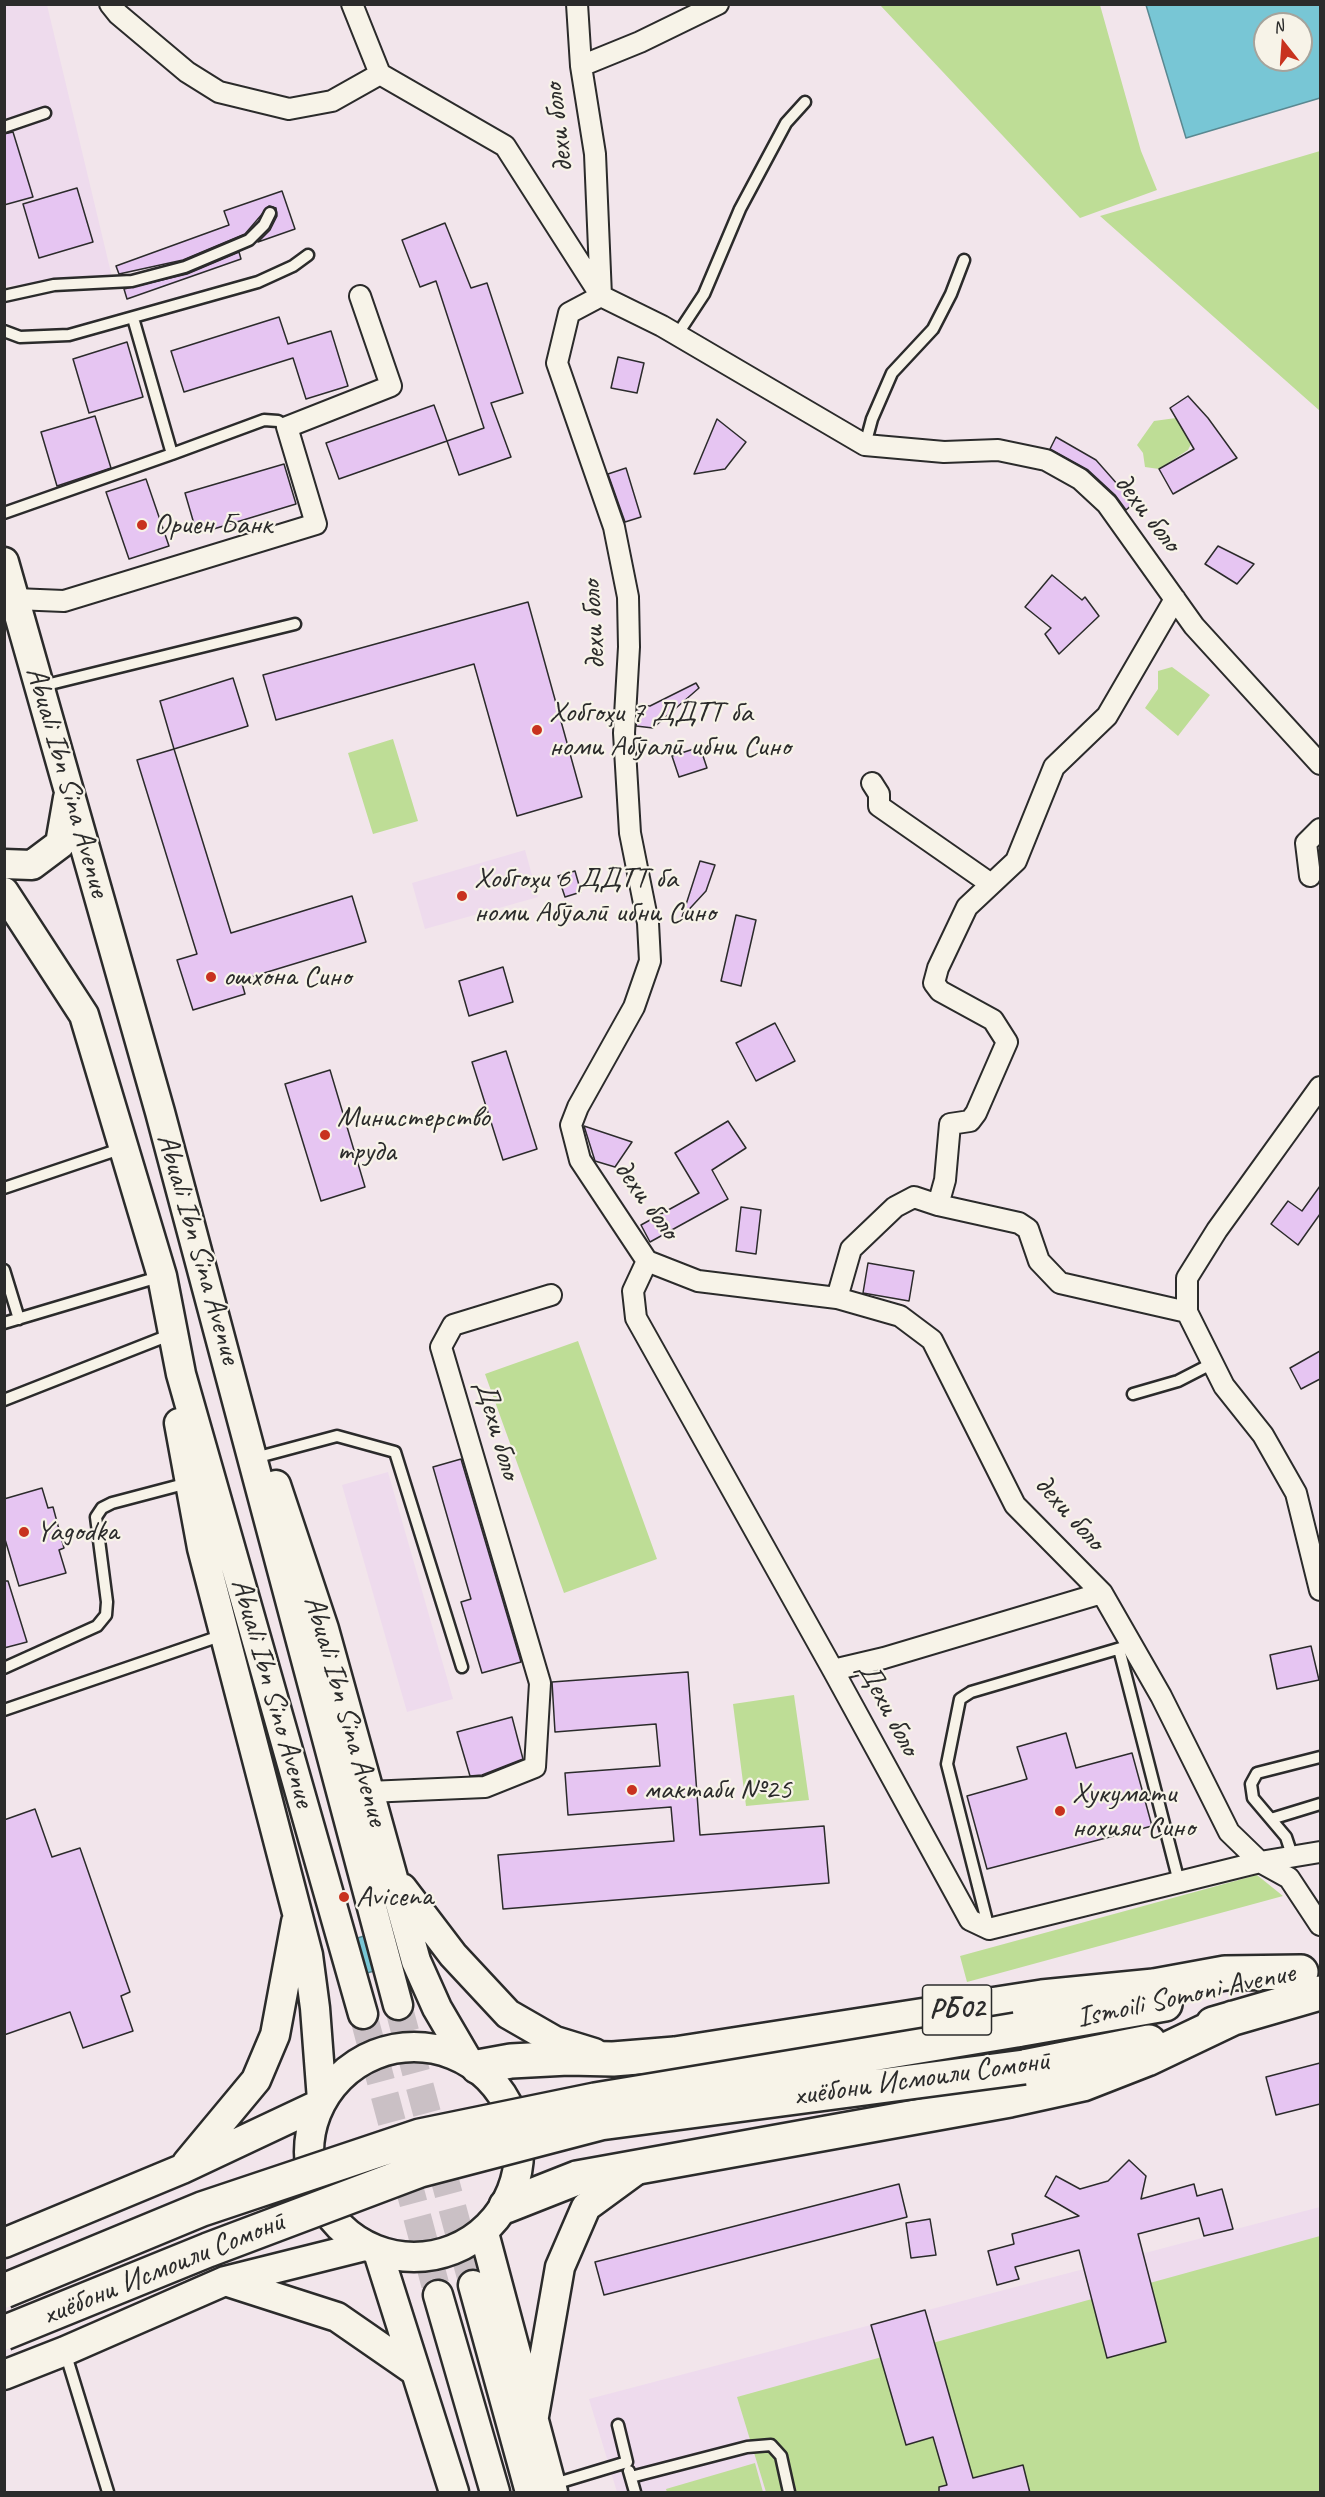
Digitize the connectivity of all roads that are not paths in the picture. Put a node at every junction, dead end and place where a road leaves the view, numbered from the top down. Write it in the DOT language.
graph roads {
  1 [pos="110,4"];
  2 [pos="352,4"];
  3 [pos="577,4"];
  4 [pos="718,4"];
  5 [pos="581,66"];
  6 [pos="380,74"];
  7 [pos="805,102"];
  8 [pos="45,113"];
  9 [pos="4,126"];
  10 [pos="270,213"];
  11 [pos="308,255"];
  12 [pos="964,260"];
  13 [pos="4,296"];
  14 [pos="360,296"];
  15 [pos="601,296"];
  16 [pos="133,318"];
  17 [pos="4,331"];
  18 [pos="677,334"];
  19 [pos="287,427"];
  20 [pos="865,445"];
  21 [pos="172,454"];
  22 [pos="4,513"];
  23 [pos="4,562"];
  24 [pos="15,599"];
  25 [pos="1175,599"];
  26 [pos="295,624"];
  27 [pos="42,686"];
  28 [pos="1320,765"];
  29 [pos="872,783"];
  30 [pos="69,790"];
  31 [pos="1320,830"];
  32 [pos="4,864"];
  33 [pos="1310,876"];
  34 [pos="991,884"];
  35 [pos="4,892"];
  36 [pos="1320,1087"];
  37 [pos="123,1148"];
  38 [pos="4,1188"];
  39 [pos="938,1205"];
  40 [pos="647,1261"];
  41 [pos="4,1270"];
  42 [pos="162,1276"];
  43 [pos="551,1295"];
  44 [pos="837,1298"];
  45 [pos="1187,1312"];
  46 [pos="19,1319"];
  47 [pos="4,1323"];
  48 [pos="172,1334"];
  49 [pos="224,1359"];
  50 [pos="1213,1363"];
  51 [pos="181,1374"];
  52 [pos="1132,1394"];
  53 [pos="4,1400"];
  54 [pos="266,1455"];
  55 [pos="189,1483"];
  56 [pos="1320,1590"];
  57 [pos="1102,1593"];
  58 [pos="224,1635"];
  59 [pos="1125,1647"];
  60 [pos="462,1667"];
  61 [pos="4,1668"];
  62 [pos="833,1670"];
  63 [pos="4,1710"];
  64 [pos="1320,1757"];
  65 [pos="368,1792"];
  66 [pos="1320,1804"];
  67 [pos="1271,1819"];
  68 [pos="1320,1852"];
  69 [pos="1293,1858"];
  70 [pos="1260,1862"];
  71 [pos="392,1874"];
  72 [pos="1179,1882"];
  73 [pos="297,1914"];
  74 [pos="1320,1925"];
  75 [pos="989,1929"];
  76 [pos="1314,1977"];
  77 [pos="398,2005"];
  78 [pos="363,2014"];
  79 [pos="1233,2018"];
  80 [pos="1016,2030"];
  81 [pos="613,2059"];
  82 [pos="473,2064"];
  83 [pos="321,2102"];
  84 [pos="644,2164"];
  85 [pos="182,2169"];
  86 [pos="506,2206"];
  87 [pos="484,2233"];
  88 [pos="4,2243"];
  89 [pos="371,2249"];
  90 [pos="225,2281"];
  91 [pos="473,2285"];
  92 [pos="4,2291"];
  93 [pos="438,2295"];
  94 [pos="4,2332"];
  95 [pos="65,2351"];
  96 [pos="415,2370"];
  97 [pos="4,2375"];
  98 [pos="534,2416"];
  99 [pos="618,2425"];
  100 [pos="627,2462"];
  101 [pos="631,2477"];
  102 [pos="545,2490"];
  103 [pos="108,2493"];
  104 [pos="454,2493"];
  105 [pos="495,2493"];
  106 [pos="635,2493"];
  107 [pos="789,2493"];
  1 -- 6 [label="street"];
  2 -- 6 [label="street"];
  3 -- 5 [label="street"];
  4 -- 5 [label="street, дехи боло"];
  5 -- 15 [label="street, дехи боло"];
  6 -- 15 [label="street, дехи боло"];
  7 -- 18 [label="lane"];
  8 -- 9 [label="lane"];
  10 -- 13 [label="lane"];
  11 -- 16 [label="lane"];
  12 -- 20 [label="lane"];
  14 -- 19 [label="street"];
  15 -- 18 [label="street, дехи боло"];
  15 -- 40 [label="street, дехи боло"];
  16 -- 17 [label="lane"];
  16 -- 21 [label="lane"];
  18 -- 20 [label="street, дехи боло"];
  19 -- 21 [label="lane"];
  19 -- 24 [label="street"];
  20 -- 25 [label="street, дехи боло"];
  21 -- 22 [label="lane"];
  23 -- 24 [label="main road, Abuali Ibn Sina Avenue"];
  24 -- 27 [label="main road, Abuali Ibn Sina Avenue"];
  25 -- 28 [label="street, дехи боло"];
  25 -- 34 [label="street"];
  26 -- 27 [label="lane"];
  27 -- 30 [label="main road, Abuali Ibn Sina Avenue"];
  29 -- 34 [label="street"];
  30 -- 32 [label="main road"];
  30 -- 49 [label="main road, Abuali Ibn Sina Avenue"];
  31 -- 33 [label="street"];
  34 -- 39 [label="street"];
  35 -- 37 [label="main road, Abuali Ibn Sina Avenue"];
  36 -- 45 [label="street"];
  37 -- 38 [label="lane"];
  37 -- 42 [label="main road, Abuali Ibn Sina Avenue"];
  39 -- 44 [label="street"];
  39 -- 45 [label="street"];
  40 -- 44 [label="street, дехи боло"];
  40 -- 62 [label="street, Дехи боло"];
  41 -- 46 [label="lane"];
  42 -- 46 [label="lane"];
  42 -- 48 [label="main road, Abuali Ibn Sina Avenue"];
  43 -- 65 [label="street, Дехи боло"];
  44 -- 57 [label="street, дехи боло"];
  45 -- 50 [label="street"];
  46 -- 47 [label="lane"];
  48 -- 51 [label="main road, Abuali Ibn Sina Avenue"];
  48 -- 53 [label="lane"];
  49 -- 54 [label="main road, Abuali Ibn Sina Avenue"];
  49 -- 77 [label="main road, Abuali Ibn Sino Avenue"];
  50 -- 52 [label="lane"];
  50 -- 56 [label="street"];
  51 -- 55 [label="main road, Abuali Ibn Sina Avenue"];
  51 -- 78 [label="main road, Abuali Ibn Sino Avenue"];
  54 -- 60 [label="lane"];
  54 -- 65 [label="main road, Abuali Ibn Sina Avenue"];
  55 -- 58 [label="main road, Abuali Ibn Sina Avenue"];
  55 -- 61 [label="lane"];
  57 -- 59 [label="street, дехи боло"];
  57 -- 62 [label="street"];
  58 -- 63 [label="lane"];
  58 -- 73 [label="main road, Abuali Ibn Sina Avenue"];
  59 -- 70 [label="street, дехи боло"];
  59 -- 72 [label="lane"];
  59 -- 75 [label="lane"];
  62 -- 75 [label="street, Дехи боло"];
  64 -- 67 [label="lane"];
  65 -- 71 [label="main road, Abuali Ibn Sina Avenue"];
  66 -- 67 [label="lane"];
  67 -- 69 [label="lane"];
  68 -- 69 [label="street"];
  69 -- 70 [label="street"];
  70 -- 72 [label="street"];
  70 -- 74 [label="street, дехи боло"];
  71 -- 81 [label="main road"];
  71 -- 82 [label="main road, Abuali Ibn Sina Avenue"];
  72 -- 75 [label="street"];
  73 -- 83 [label="main road, Abuali Ibn Sina Avenue"];
  73 -- 85 [label="main road"];
  76 -- 79 [label="highway, хиёбони Исмоили Сомонӣ"];
  76 -- 80 [label="highway, Ismoili Somoni Avenue / РБ02"];
  76 -- 81 [label="highway, РБ02"];
  79 -- 84 [label="highway"];
  79 -- 94 [label="highway, хиёбони Исмоили Сомонӣ, bridge"];
  80 -- 92 [label="highway, хиёбони Исмоили Сомонӣ, bridge"];
  81 -- 82 [label="highway, РБ02"];
  82 -- 83 [label="main road, хиёбони Исмоили Сомонӣ"];
  82 -- 86 [label="main road, хиёбони Исмоили Сомонӣ"];
  83 -- 85 [label="main road"];
  83 -- 89 [label="main road, хиёбони Исмоили Сомонӣ"];
  84 -- 86 [label="highway"];
  84 -- 98 [label="main road"];
  85 -- 88 [label="main road"];
  86 -- 87 [label="main road, хиёбони Исмоили Сомонӣ"];
  87 -- 89 [label="main road, хиёбони Исмоили Сомонӣ"];
  87 -- 98 [label="main road"];
  89 -- 90 [label="main road"];
  89 -- 96 [label="main road"];
  90 -- 95 [label="main road"];
  90 -- 96 [label="main road"];
  91 -- 102 [label="main road"];
  93 -- 105 [label="main road"];
  95 -- 97 [label="main road"];
  95 -- 103 [label="lane"];
  96 -- 104 [label="main road"];
  98 -- 102 [label="main road"];
  99 -- 100 [label="lane"];
  100 -- 101 [label="lane"];
  100 -- 102 [label="lane"];
  101 -- 106 [label="lane"];
  101 -- 107 [label="lane"];
}
